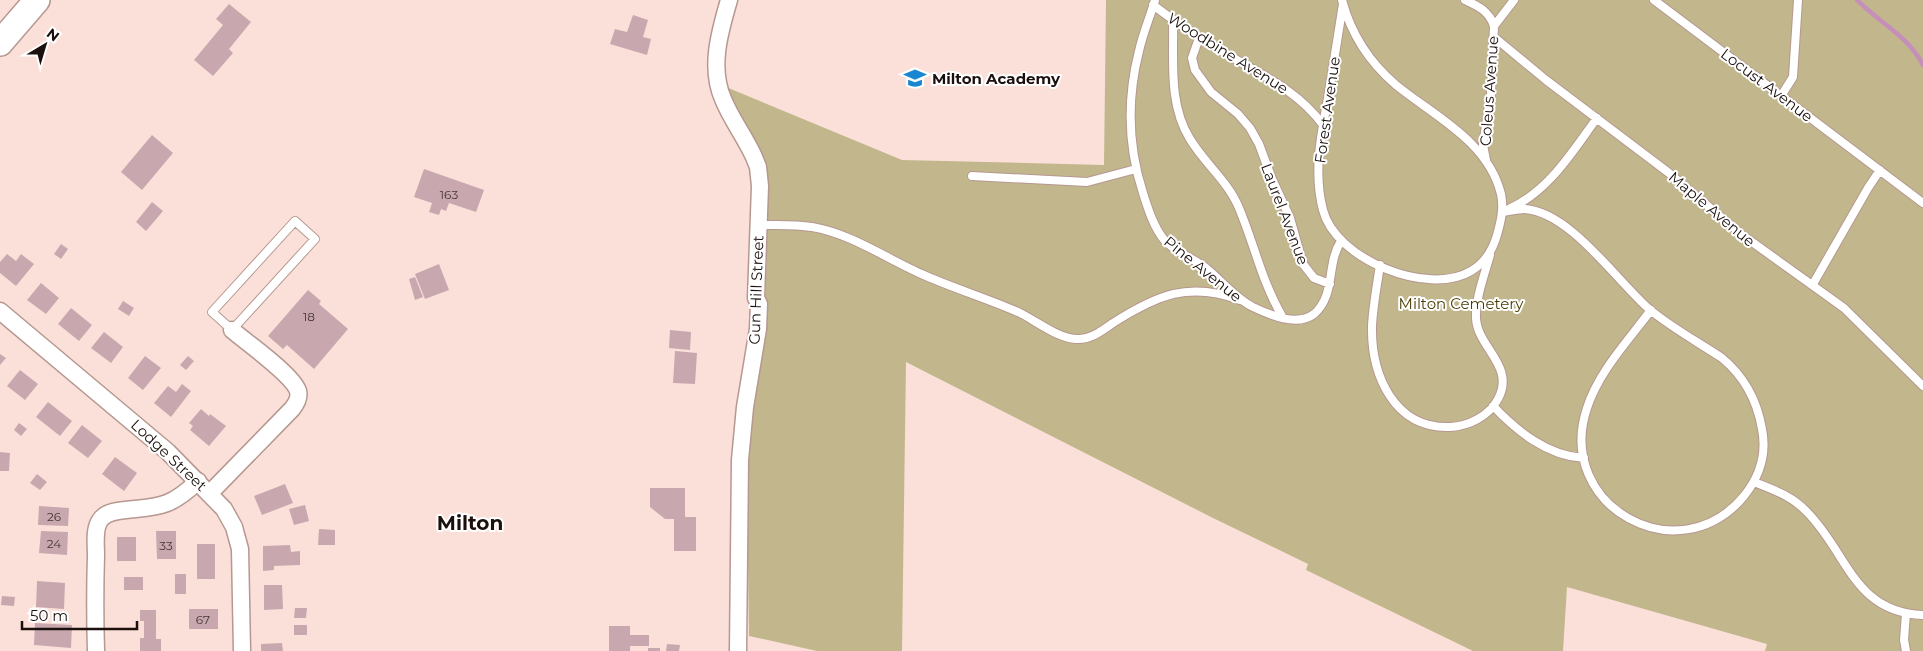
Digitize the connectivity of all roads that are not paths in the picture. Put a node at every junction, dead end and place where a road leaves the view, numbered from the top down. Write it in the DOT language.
graph roads {
  1 [pos="37,0"];
  2 [pos="729,0"];
  3 [pos="1465,0"];
  4 [pos="1514,0"];
  5 [pos="1654,0"];
  6 [pos="1798,0"];
  7 [pos="1154,2"];
  8 [pos="1343,2"];
  9 [pos="1173,20"];
  10 [pos="1494,26"];
  11 [pos="1494,37"];
  12 [pos="1199,38"];
  13 [pos="0,43"];
  14 [pos="1174,64"];
  15 [pos="1192,64"];
  16 [pos="1781,96"];
  17 [pos="1597,118"];
  18 [pos="1323,124"];
  19 [pos="1488,166"];
  20 [pos="1136,169"];
  21 [pos="1880,170"];
  22 [pos="972,176"];
  23 [pos="1923,203"];
  24 [pos="1502,212"];
  25 [pos="759,225"];
  26 [pos="1341,241"];
  27 [pos="1492,246"];
  28 [pos="1380,265"];
  29 [pos="1330,284"];
  30 [pos="1812,284"];
  31 [pos="1240,300"];
  32 [pos="1651,310"];
  33 [pos="0,311"];
  34 [pos="1284,318"];
  35 [pos="232,330"];
  36 [pos="1923,386"];
  37 [pos="1493,406"];
  38 [pos="1584,458"];
  39 [pos="198,481"];
  40 [pos="1754,482"];
  41 [pos="210,493"];
  42 [pos="1906,613"];
  43 [pos="1923,615"];
  44 [pos="96,651"];
  45 [pos="242,651"];
  46 [pos="738,651"];
  47 [pos="1906,651"];
  1 -- 13 [label="main road"];
  2 -- 25 [label="street, Gun Hill Street"];
  3 -- 10 [label="lane, Coleus Avenue"];
  4 -- 10 [label="lane"];
  5 -- 16 [label="lane, Locust Avenue"];
  6 -- 16 [label="lane"];
  7 -- 9 [label="lane, Woodbine Avenue"];
  7 -- 20 [label="lane, Pine Avenue"];
  8 -- 18 [label="lane, Forest Avenue"];
  8 -- 19 [label="lane"];
  9 -- 12 [label="lane, Woodbine Avenue"];
  9 -- 14 [label="lane"];
  10 -- 11 [label="lane, Coleus Avenue"];
  11 -- 17 [label="lane, Maple Avenue"];
  11 -- 19 [label="lane, Coleus Avenue"];
  12 -- 15 [label="lane"];
  12 -- 18 [label="lane, Woodbine Avenue"];
  14 -- 15 [label="lane"];
  14 -- 34 [label="lane"];
  15 -- 29 [label="lane, Laurel Avenue"];
  16 -- 21 [label="lane, Locust Avenue"];
  17 -- 24 [label="lane"];
  17 -- 30 [label="lane, Maple Avenue"];
  18 -- 26 [label="lane, Forest Avenue"];
  19 -- 24 [label="lane"];
  20 -- 22 [label="lane"];
  20 -- 31 [label="lane, Pine Avenue"];
  21 -- 23 [label="lane, Locust Avenue"];
  21 -- 30 [label="lane"];
  24 -- 27 [label="lane"];
  24 -- 32 [label="lane"];
  25 -- 31 [label="lane"];
  25 -- 46 [label="street, Gun Hill Street"];
  26 -- 28 [label="lane"];
  26 -- 29 [label="lane, Pine Avenue"];
  27 -- 28 [label="lane"];
  27 -- 37 [label="lane"];
  28 -- 37 [label="lane"];
  29 -- 34 [label="lane, Pine Avenue"];
  30 -- 36 [label="lane, Maple Avenue"];
  31 -- 34 [label="lane, Pine Avenue"];
  32 -- 38 [label="lane"];
  32 -- 40 [label="lane"];
  33 -- 39 [label="street, Lodge Street"];
  35 -- 35 [label="lane"];
  35 -- 41 [label="street"];
  37 -- 38 [label="lane"];
  38 -- 40 [label="lane"];
  39 -- 41 [label="street, Lodge Street"];
  39 -- 44 [label="street"];
  40 -- 42 [label="lane"];
  41 -- 45 [label="street, Lodge Street"];
  42 -- 43 [label="lane"];
  42 -- 47 [label="lane"];
}
